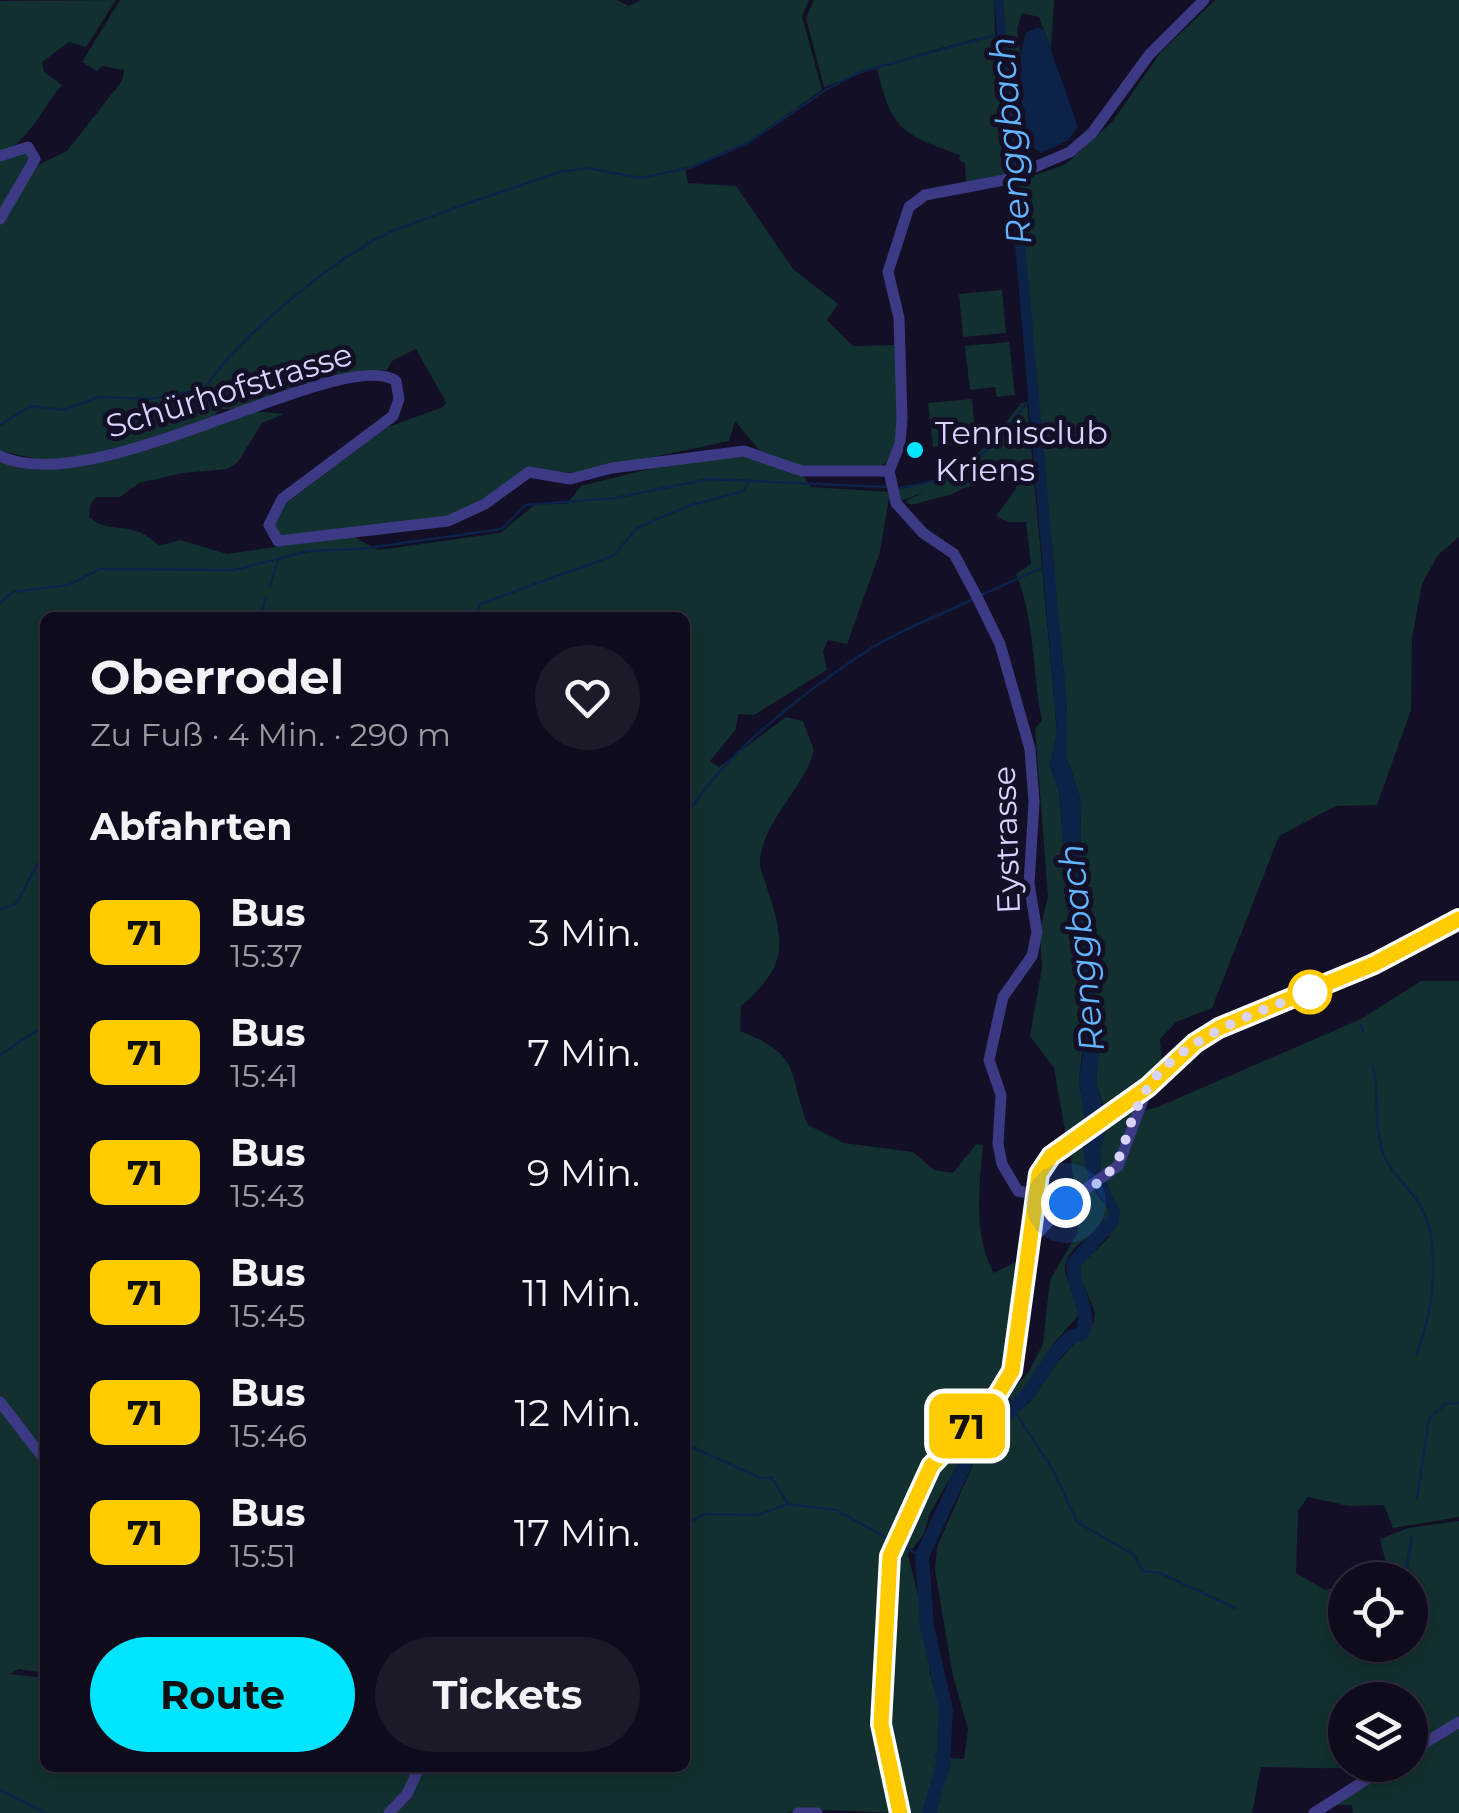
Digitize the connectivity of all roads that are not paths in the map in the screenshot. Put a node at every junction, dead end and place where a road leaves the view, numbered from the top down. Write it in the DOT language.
graph roads {
  1 [pos="1204,0"];
  2 [pos="0,156"];
  3 [pos="0,219"];
  4 [pos="0,456"];
  5 [pos="891,476"];
  6 [pos="1459,918"];
  7 [pos="1148,1087"];
  8 [pos="1034,1194"];
  9 [pos="1029,1243"];
  10 [pos="0,1402"];
  11 [pos="40,1454"];
  12 [pos="1459,1722"];
  13 [pos="1428,1741"];
  14 [pos="416,1772"];
  15 [pos="1363,1782"];
  16 [pos="390,1813"];
  17 [pos="798,1813"];
  18 [pos="817,1813"];
  19 [pos="900,1813"];
  20 [pos="1314,1813"];
  1 -- 5 [label="street"];
  2 -- 3 [label="street"];
  4 -- 5 [label="street, Schürhofstrasse"];
  5 -- 8 [label="street, Eystrasse"];
  6 -- 7 [label="street"];
  7 -- 8 [label="street"];
  7 -- 9 [label="street"];
  8 -- 9 [label="street"];
  9 -- 19 [label="street"];
  10 -- 11 [label="street"];
  12 -- 13 [label="street"];
  14 -- 16 [label="street"];
  15 -- 20 [label="street"];
  17 -- 18 [label="street"];
}
